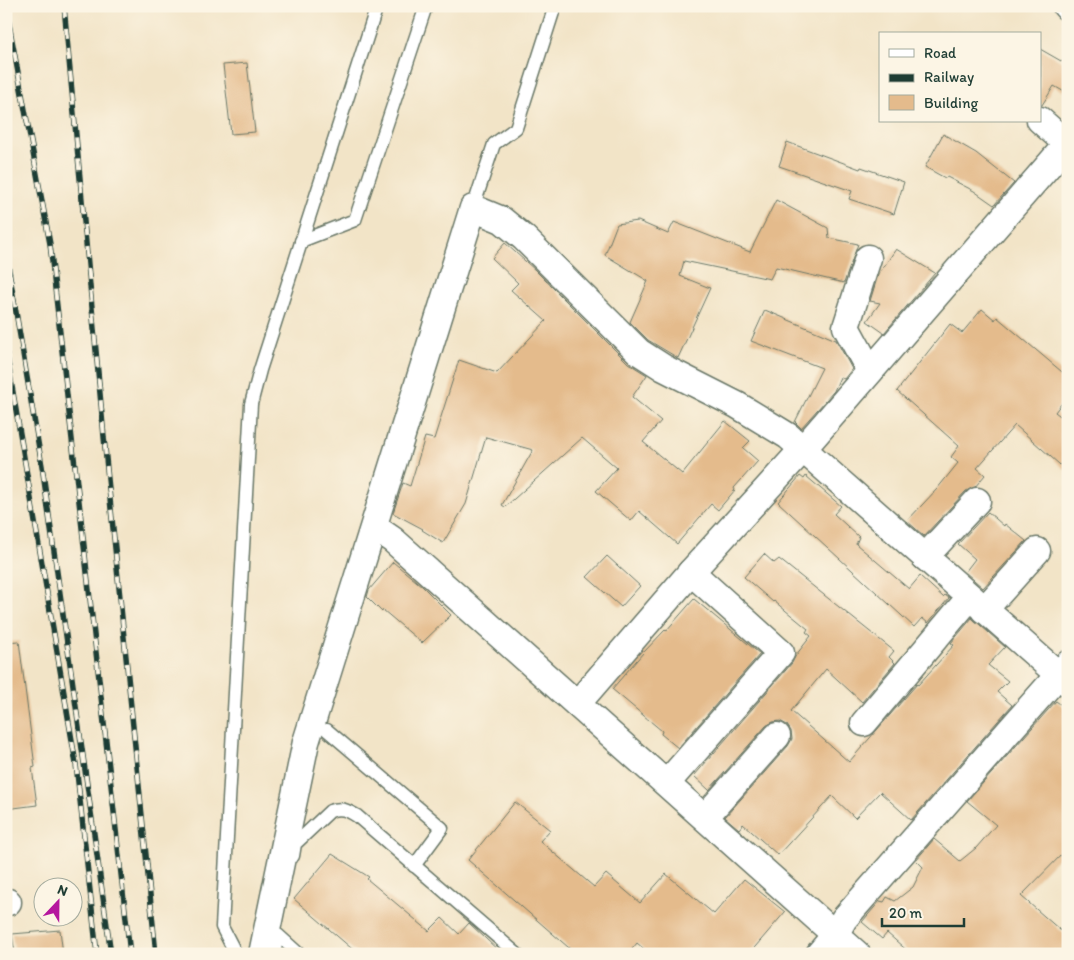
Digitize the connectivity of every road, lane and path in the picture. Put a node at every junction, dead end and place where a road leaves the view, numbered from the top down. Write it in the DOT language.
graph roads {
  1 [pos="377,6"];
  2 [pos="426,6"];
  3 [pos="555,6"];
  4 [pos="1042,122"];
  5 [pos="1068,144"];
  6 [pos="473,208"];
  7 [pos="302,242"];
  8 [pos="868,258"];
  9 [pos="870,371"];
  10 [pos="802,449"];
  11 [pos="977,501"];
  12 [pos="374,527"];
  13 [pos="1037,551"];
  14 [pos="925,557"];
  15 [pos="692,572"];
  16 [pos="977,603"];
  17 [pos="1064,674"];
  18 [pos="577,704"];
  19 [pos="864,723"];
  20 [pos="327,730"];
  21 [pos="777,736"];
  22 [pos="667,783"];
  23 [pos="705,818"];
  24 [pos="414,866"];
  25 [pos="270,944"];
  26 [pos="827,944"];
  27 [pos="236,954"];
  28 [pos="274,954"];
  29 [pos="299,954"];
  30 [pos="517,954"];
  31 [pos="857,954"];
  1 -- 7 [label="lane"];
  2 -- 7 [label="lane"];
  3 -- 6 [label="lane"];
  4 -- 5 [label="street"];
  5 -- 9 [label="street"];
  6 -- 10 [label="street"];
  6 -- 12 [label="street"];
  7 -- 27 [label="lane"];
  8 -- 9 [label="street"];
  9 -- 10 [label="street"];
  10 -- 14 [label="street"];
  10 -- 15 [label="street"];
  11 -- 14 [label="street"];
  12 -- 18 [label="street"];
  12 -- 25 [label="street"];
  13 -- 16 [label="street"];
  14 -- 16 [label="street"];
  15 -- 18 [label="street"];
  15 -- 22 [label="street"];
  16 -- 17 [label="street"];
  16 -- 19 [label="street"];
  17 -- 26 [label="street"];
  18 -- 22 [label="street"];
  20 -- 24 [label="lane"];
  21 -- 23 [label="street"];
  22 -- 23 [label="street"];
  23 -- 26 [label="street"];
  24 -- 25 [label="lane"];
  24 -- 30 [label="lane"];
  25 -- 28 [label="lane"];
  25 -- 29 [label="lane"];
  26 -- 31 [label="street"];
}
